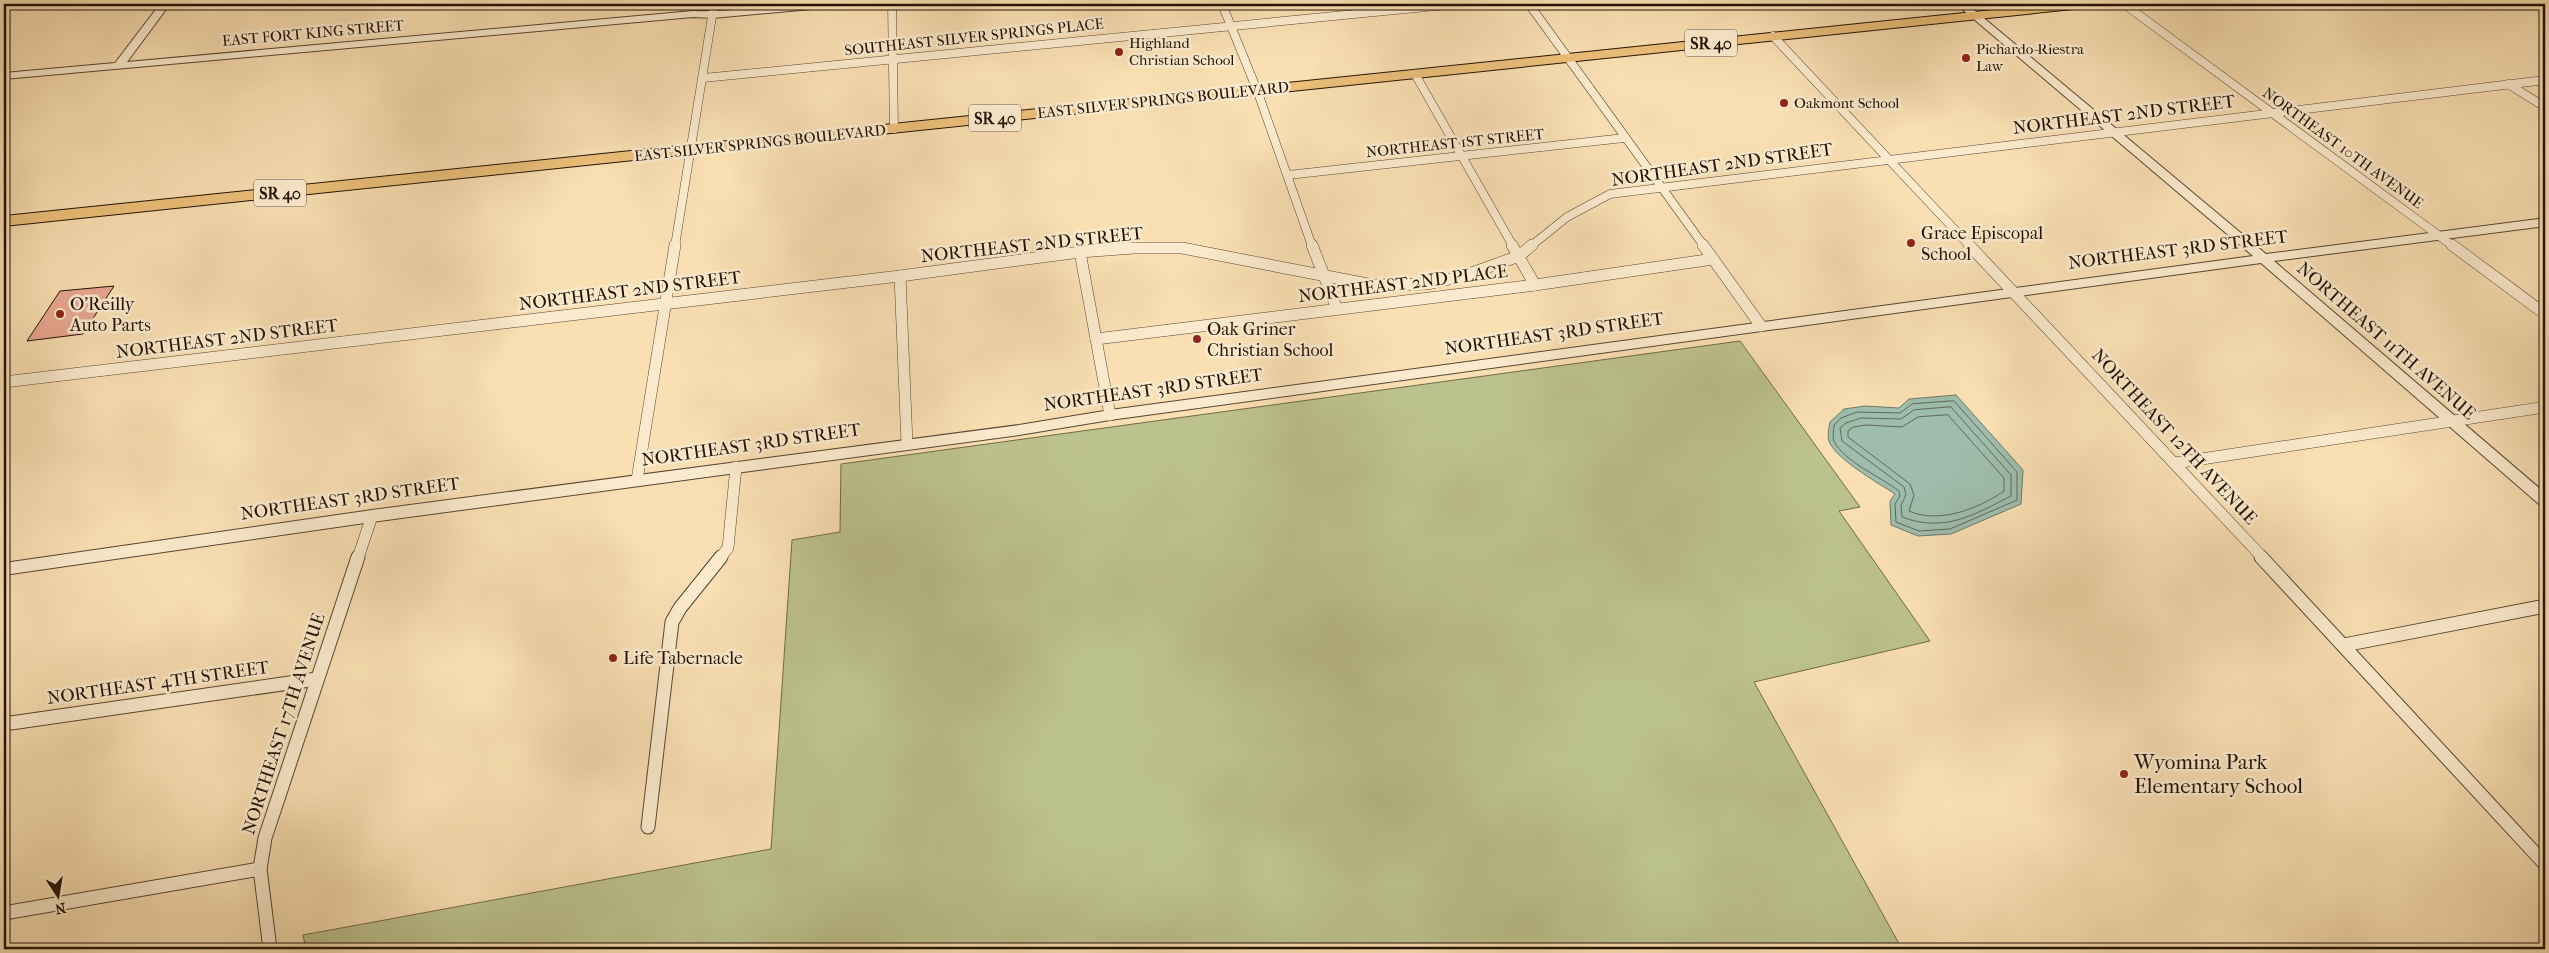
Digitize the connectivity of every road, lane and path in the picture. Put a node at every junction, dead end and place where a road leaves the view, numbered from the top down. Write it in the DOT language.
graph roads {
  1 [pos="165,4"];
  2 [pos="714,4"];
  3 [pos="834,4"];
  4 [pos="892,4"];
  5 [pos="1222,4"];
  6 [pos="1457,4"];
  7 [pos="1528,4"];
  8 [pos="1961,4"];
  9 [pos="2083,4"];
  10 [pos="2124,4"];
  11 [pos="713,15"];
  12 [pos="1974,15"];
  13 [pos="1230,25"];
  14 [pos="1773,36"];
  15 [pos="1569,58"];
  16 [pos="894,59"];
  17 [pos="120,65"];
  18 [pos="1415,74"];
  19 [pos="4,76"];
  20 [pos="703,78"];
  21 [pos="2545,80"];
  22 [pos="2508,84"];
  23 [pos="1257,90"];
  24 [pos="2545,106"];
  25 [pos="2271,113"];
  26 [pos="894,129"];
  27 [pos="2110,132"];
  28 [pos="1624,138"];
  29 [pos="692,150"];
  30 [pos="1461,157"];
  31 [pos="1888,160"];
  32 [pos="1288,175"];
  33 [pos="1660,187"];
  34 [pos="4,221"];
  35 [pos="2545,222"];
  36 [pos="2440,236"];
  37 [pos="1080,252"];
  38 [pos="1519,256"];
  39 [pos="1713,259"];
  40 [pos="2264,259"];
  41 [pos="900,276"];
  42 [pos="1323,277"];
  43 [pos="1433,283"];
  44 [pos="1535,284"];
  45 [pos="2013,291"];
  46 [pos="1440,296"];
  47 [pos="666,303"];
  48 [pos="1336,309"];
  49 [pos="2545,314"];
  50 [pos="1761,326"];
  51 [pos="1096,339"];
  52 [pos="4,382"];
  53 [pos="2545,406"];
  54 [pos="1110,415"];
  55 [pos="2452,421"];
  56 [pos="907,444"];
  57 [pos="2175,463"];
  58 [pos="736,467"];
  59 [pos="637,480"];
  60 [pos="2545,501"];
  61 [pos="372,516"];
  62 [pos="4,569"];
  63 [pos="2545,606"];
  64 [pos="2344,645"];
  65 [pos="317,678"];
  66 [pos="4,724"];
  67 [pos="648,827"];
  68 [pos="2545,864"];
  69 [pos="260,869"];
  70 [pos="4,913"];
  71 [pos="270,949"];
  1 -- 17 [label="street"];
  2 -- 11 [label="street"];
  3 -- 11 [label="street, EAST FORT KING STREET"];
  4 -- 16 [label="street"];
  5 -- 13 [label="street"];
  6 -- 13 [label="street, SOUTHEAST SILVER SPRINGS PLACE"];
  7 -- 15 [label="street"];
  8 -- 12 [label="street, NORTHEAST 11TH AVENUE"];
  9 -- 12 [label="main road, EAST SILVER SPRINGS BOULEVARD / SR 40"];
  10 -- 25 [label="street, NORTHEAST 10TH AVENUE"];
  11 -- 17 [label="street, EAST FORT KING STREET"];
  11 -- 20 [label="street"];
  12 -- 14 [label="main road, EAST SILVER SPRINGS BOULEVARD / SR 40"];
  12 -- 27 [label="street, NORTHEAST 11TH AVENUE"];
  13 -- 16 [label="street, SOUTHEAST SILVER SPRINGS PLACE"];
  13 -- 23 [label="street"];
  14 -- 15 [label="main road, EAST SILVER SPRINGS BOULEVARD / SR 40"];
  14 -- 31 [label="street, NORTHEAST 12TH AVENUE"];
  15 -- 18 [label="main road, EAST SILVER SPRINGS BOULEVARD / SR 40"];
  15 -- 28 [label="street"];
  16 -- 20 [label="street, SOUTHEAST SILVER SPRINGS PLACE"];
  16 -- 26 [label="street"];
  17 -- 19 [label="street, EAST FORT KING STREET"];
  18 -- 23 [label="main road, EAST SILVER SPRINGS BOULEVARD / SR 40"];
  18 -- 30 [label="street"];
  20 -- 29 [label="street"];
  21 -- 22 [label="street, NORTHEAST 2ND STREET"];
  22 -- 24 [label="street"];
  22 -- 25 [label="street, NORTHEAST 2ND STREET"];
  23 -- 26 [label="main road, EAST SILVER SPRINGS BOULEVARD / SR 40"];
  23 -- 32 [label="street"];
  25 -- 27 [label="street, NORTHEAST 2ND STREET"];
  25 -- 36 [label="street, NORTHEAST 10TH AVENUE"];
  26 -- 29 [label="main road, EAST SILVER SPRINGS BOULEVARD / SR 40"];
  27 -- 31 [label="street, NORTHEAST 2ND STREET"];
  27 -- 40 [label="street, NORTHEAST 11TH AVENUE"];
  28 -- 30 [label="street, NORTHEAST 1ST STREET"];
  28 -- 33 [label="street"];
  29 -- 34 [label="main road, EAST SILVER SPRINGS BOULEVARD / SR 40"];
  29 -- 47 [label="street"];
  30 -- 32 [label="street, NORTHEAST 1ST STREET"];
  30 -- 38 [label="street"];
  31 -- 33 [label="street, NORTHEAST 2ND STREET"];
  31 -- 45 [label="street, NORTHEAST 12TH AVENUE"];
  32 -- 42 [label="street"];
  33 -- 38 [label="street, NORTHEAST 2ND STREET"];
  33 -- 39 [label="street"];
  35 -- 36 [label="street, NORTHEAST 3RD STREET"];
  36 -- 40 [label="street, NORTHEAST 3RD STREET"];
  36 -- 49 [label="street, NORTHEAST 10TH AVENUE"];
  37 -- 41 [label="street, NORTHEAST 2ND STREET"];
  37 -- 42 [label="street, NORTHEAST 2ND STREET"];
  37 -- 51 [label="street"];
  38 -- 43 [label="street, NORTHEAST 2ND STREET"];
  38 -- 44 [label="street"];
  39 -- 44 [label="street, NORTHEAST 2ND PLACE"];
  39 -- 50 [label="street"];
  40 -- 45 [label="street, NORTHEAST 3RD STREET"];
  40 -- 55 [label="street, NORTHEAST 11TH AVENUE"];
  41 -- 47 [label="street, NORTHEAST 2ND STREET"];
  41 -- 56 [label="street"];
  42 -- 43 [label="street, NORTHEAST 2ND STREET"];
  42 -- 48 [label="street"];
  43 -- 46 [label="street"];
  44 -- 46 [label="street, NORTHEAST 2ND PLACE"];
  45 -- 50 [label="street, NORTHEAST 3RD STREET"];
  45 -- 57 [label="street, NORTHEAST 12TH AVENUE"];
  46 -- 48 [label="street, NORTHEAST 2ND PLACE"];
  47 -- 52 [label="street, NORTHEAST 2ND STREET"];
  47 -- 59 [label="street"];
  48 -- 51 [label="street, NORTHEAST 2ND PLACE"];
  50 -- 54 [label="street, NORTHEAST 3RD STREET"];
  51 -- 54 [label="street"];
  53 -- 55 [label="street"];
  54 -- 56 [label="street, NORTHEAST 3RD STREET"];
  55 -- 57 [label="street"];
  55 -- 60 [label="street, NORTHEAST 11TH AVENUE"];
  56 -- 58 [label="street, NORTHEAST 3RD STREET"];
  57 -- 64 [label="street, NORTHEAST 12TH AVENUE"];
  58 -- 59 [label="street, NORTHEAST 3RD STREET"];
  58 -- 67 [label="street"];
  59 -- 61 [label="street, NORTHEAST 3RD STREET"];
  61 -- 62 [label="street, NORTHEAST 3RD STREET"];
  61 -- 65 [label="street, NORTHEAST 17TH AVENUE"];
  63 -- 64 [label="street"];
  64 -- 68 [label="street, NORTHEAST 12TH AVENUE"];
  65 -- 66 [label="street, NORTHEAST 4TH STREET"];
  65 -- 69 [label="street, NORTHEAST 17TH AVENUE"];
  69 -- 70 [label="street"];
  69 -- 71 [label="street, NORTHEAST 17TH AVENUE"];
}
